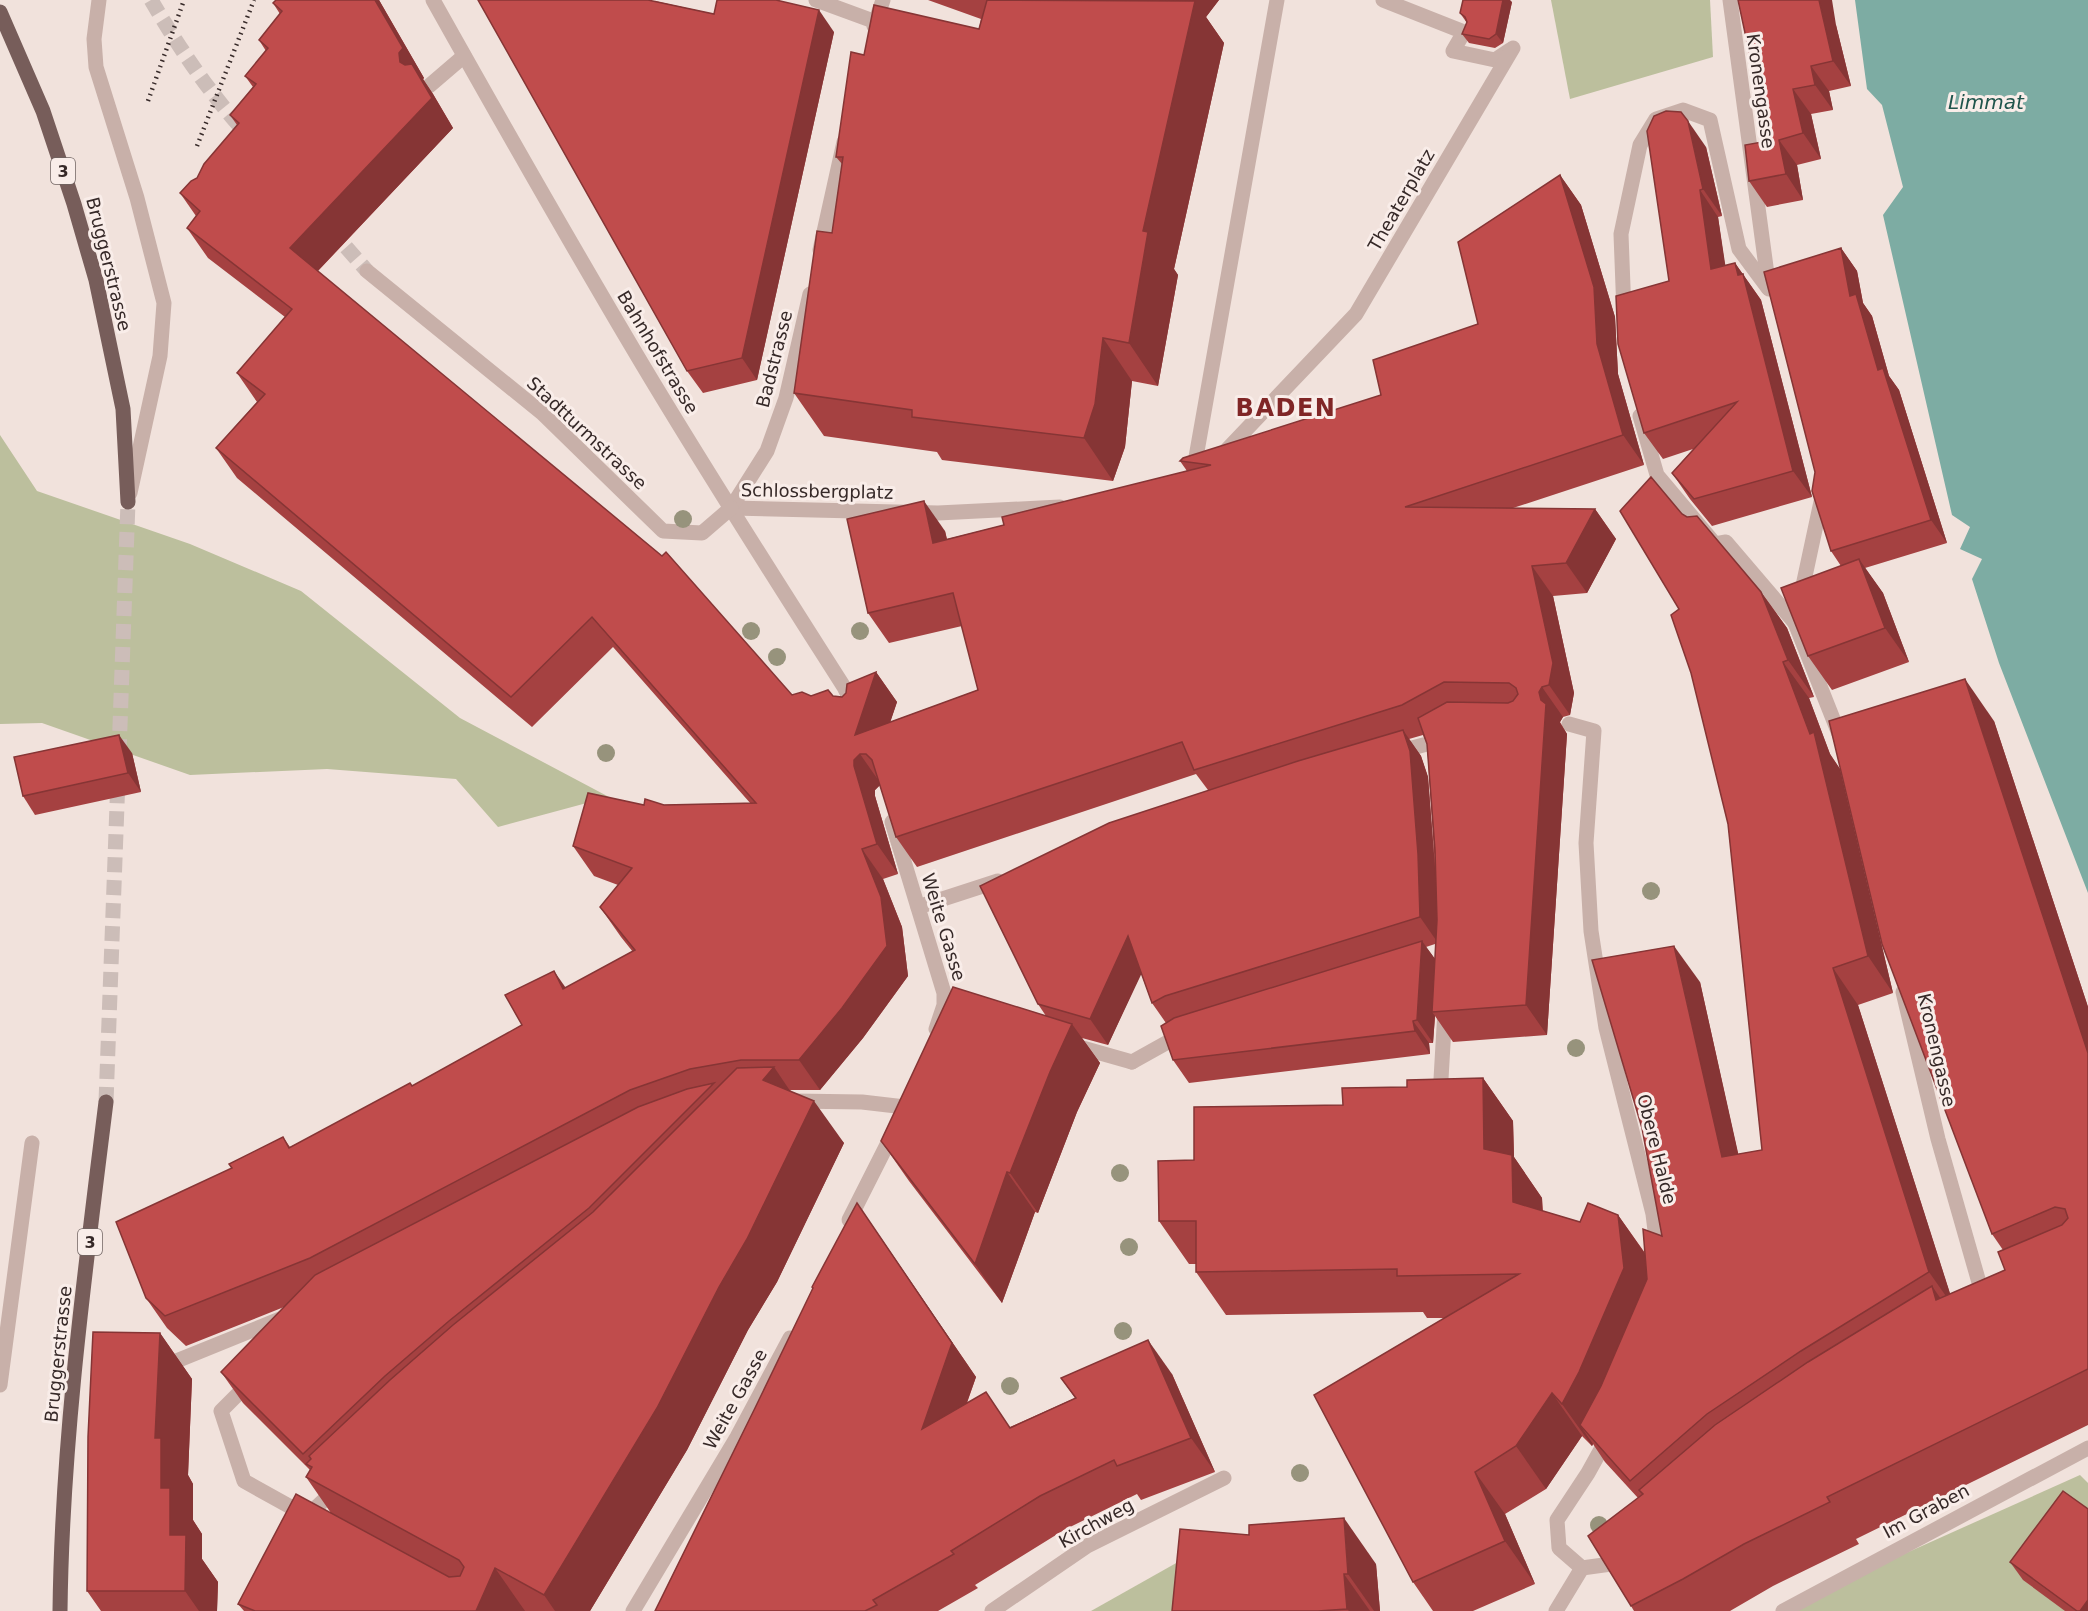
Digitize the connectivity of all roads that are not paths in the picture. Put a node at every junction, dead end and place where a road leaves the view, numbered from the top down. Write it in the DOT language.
graph roads {
  1 [pos="99,0"];
  2 [pos="433,0"];
  3 [pos="816,0"];
  4 [pos="883,0"];
  5 [pos="1277,0"];
  6 [pos="1383,0"];
  7 [pos="1730,0"];
  8 [pos="0,12"];
  9 [pos="876,22"];
  10 [pos="869,44"];
  11 [pos="464,56"];
  12 [pos="429,86"];
  13 [pos="848,124"];
  14 [pos="817,261"];
  15 [pos="367,271"];
  16 [pos="812,284"];
  17 [pos="1625,326"];
  18 [pos="1637,406"];
  19 [pos="1816,474"];
  20 [pos="128,502"];
  21 [pos="1081,506"];
  22 [pos="731,508"];
  23 [pos="1795,623"];
  24 [pos="859,717"];
  25 [pos="1569,724"];
  26 [pos="1455,728"];
  27 [pos="1845,748"];
  28 [pos="1379,758"];
  29 [pos="887,803"];
  30 [pos="1008,878"];
  31 [pos="918,907"];
  32 [pos="1899,978"];
  33 [pos="1445,997"];
  34 [pos="1197,1029"];
  35 [pos="1054,1038"];
  36 [pos="933,1041"];
  37 [pos="1442,1078"];
  38 [pos="775,1100"];
  39 [pos="106,1102"];
  40 [pos="32,1143"];
  41 [pos="844,1230"];
  42 [pos="1659,1268"];
  43 [pos="1984,1303"];
  44 [pos="303,1310"];
  45 [pos="798,1323"];
  46 [pos="164,1366"];
  47 [pos="261,1370"];
  48 [pos="0,1385"];
  49 [pos="1618,1419"];
  50 [pos="2088,1448"];
  51 [pos="348,1477"];
  52 [pos="1224,1478"];
  53 [pos="313,1519"];
  54 [pos="296,1537"];
  55 [pos="1630,1550"];
  56 [pos="1582,1568"];
  57 [pos="60,1611"];
  58 [pos="633,1611"];
  59 [pos="992,1611"];
  60 [pos="1556,1611"];
  61 [pos="1783,1611"];
  1 -- 20 [label="street"];
  2 -- 11 [label="street, Bahnhofstrasse"];
  3 -- 9 [label="street"];
  4 -- 9 [label="street"];
  5 -- 6 [label="street, Theaterplatz"];
  7 -- 17 [label="street, Kronengasse"];
  8 -- 20 [label="main road, Bruggerstrasse / 3"];
  9 -- 10 [label="street"];
  11 -- 12 [label="street"];
  11 -- 22 [label="street, Bahnhofstrasse"];
  13 -- 14 [label="street"];
  15 -- 22 [label="street, Stadtturmstrasse"];
  16 -- 22 [label="street, Badstrasse"];
  18 -- 23 [label="street"];
  19 -- 23 [label="street"];
  21 -- 22 [label="street, Schlossbergplatz"];
  22 -- 24 [label="street, Bahnhofstrasse"];
  23 -- 27 [label="street"];
  25 -- 42 [label="street, Obere Halde"];
  26 -- 28 [label="street"];
  29 -- 31 [label="street, Weite Gasse"];
  30 -- 31 [label="street"];
  31 -- 36 [label="street, Weite Gasse"];
  32 -- 43 [label="street, Kronengasse"];
  33 -- 37 [label="street"];
  34 -- 35 [label="street"];
  38 -- 41 [label="street"];
  39 -- 57 [label="main road, Bruggerstrasse / 3"];
  40 -- 48 [label="street"];
  44 -- 46 [label="street"];
  45 -- 58 [label="street, Weite Gasse"];
  47 -- 53 [label="street"];
  49 -- 56 [label="street"];
  50 -- 61 [label="street, Im Graben"];
  51 -- 53 [label="street"];
  52 -- 59 [label="street, Kirchweg"];
  53 -- 54 [label="street"];
  55 -- 56 [label="street"];
  56 -- 60 [label="street"];
}
